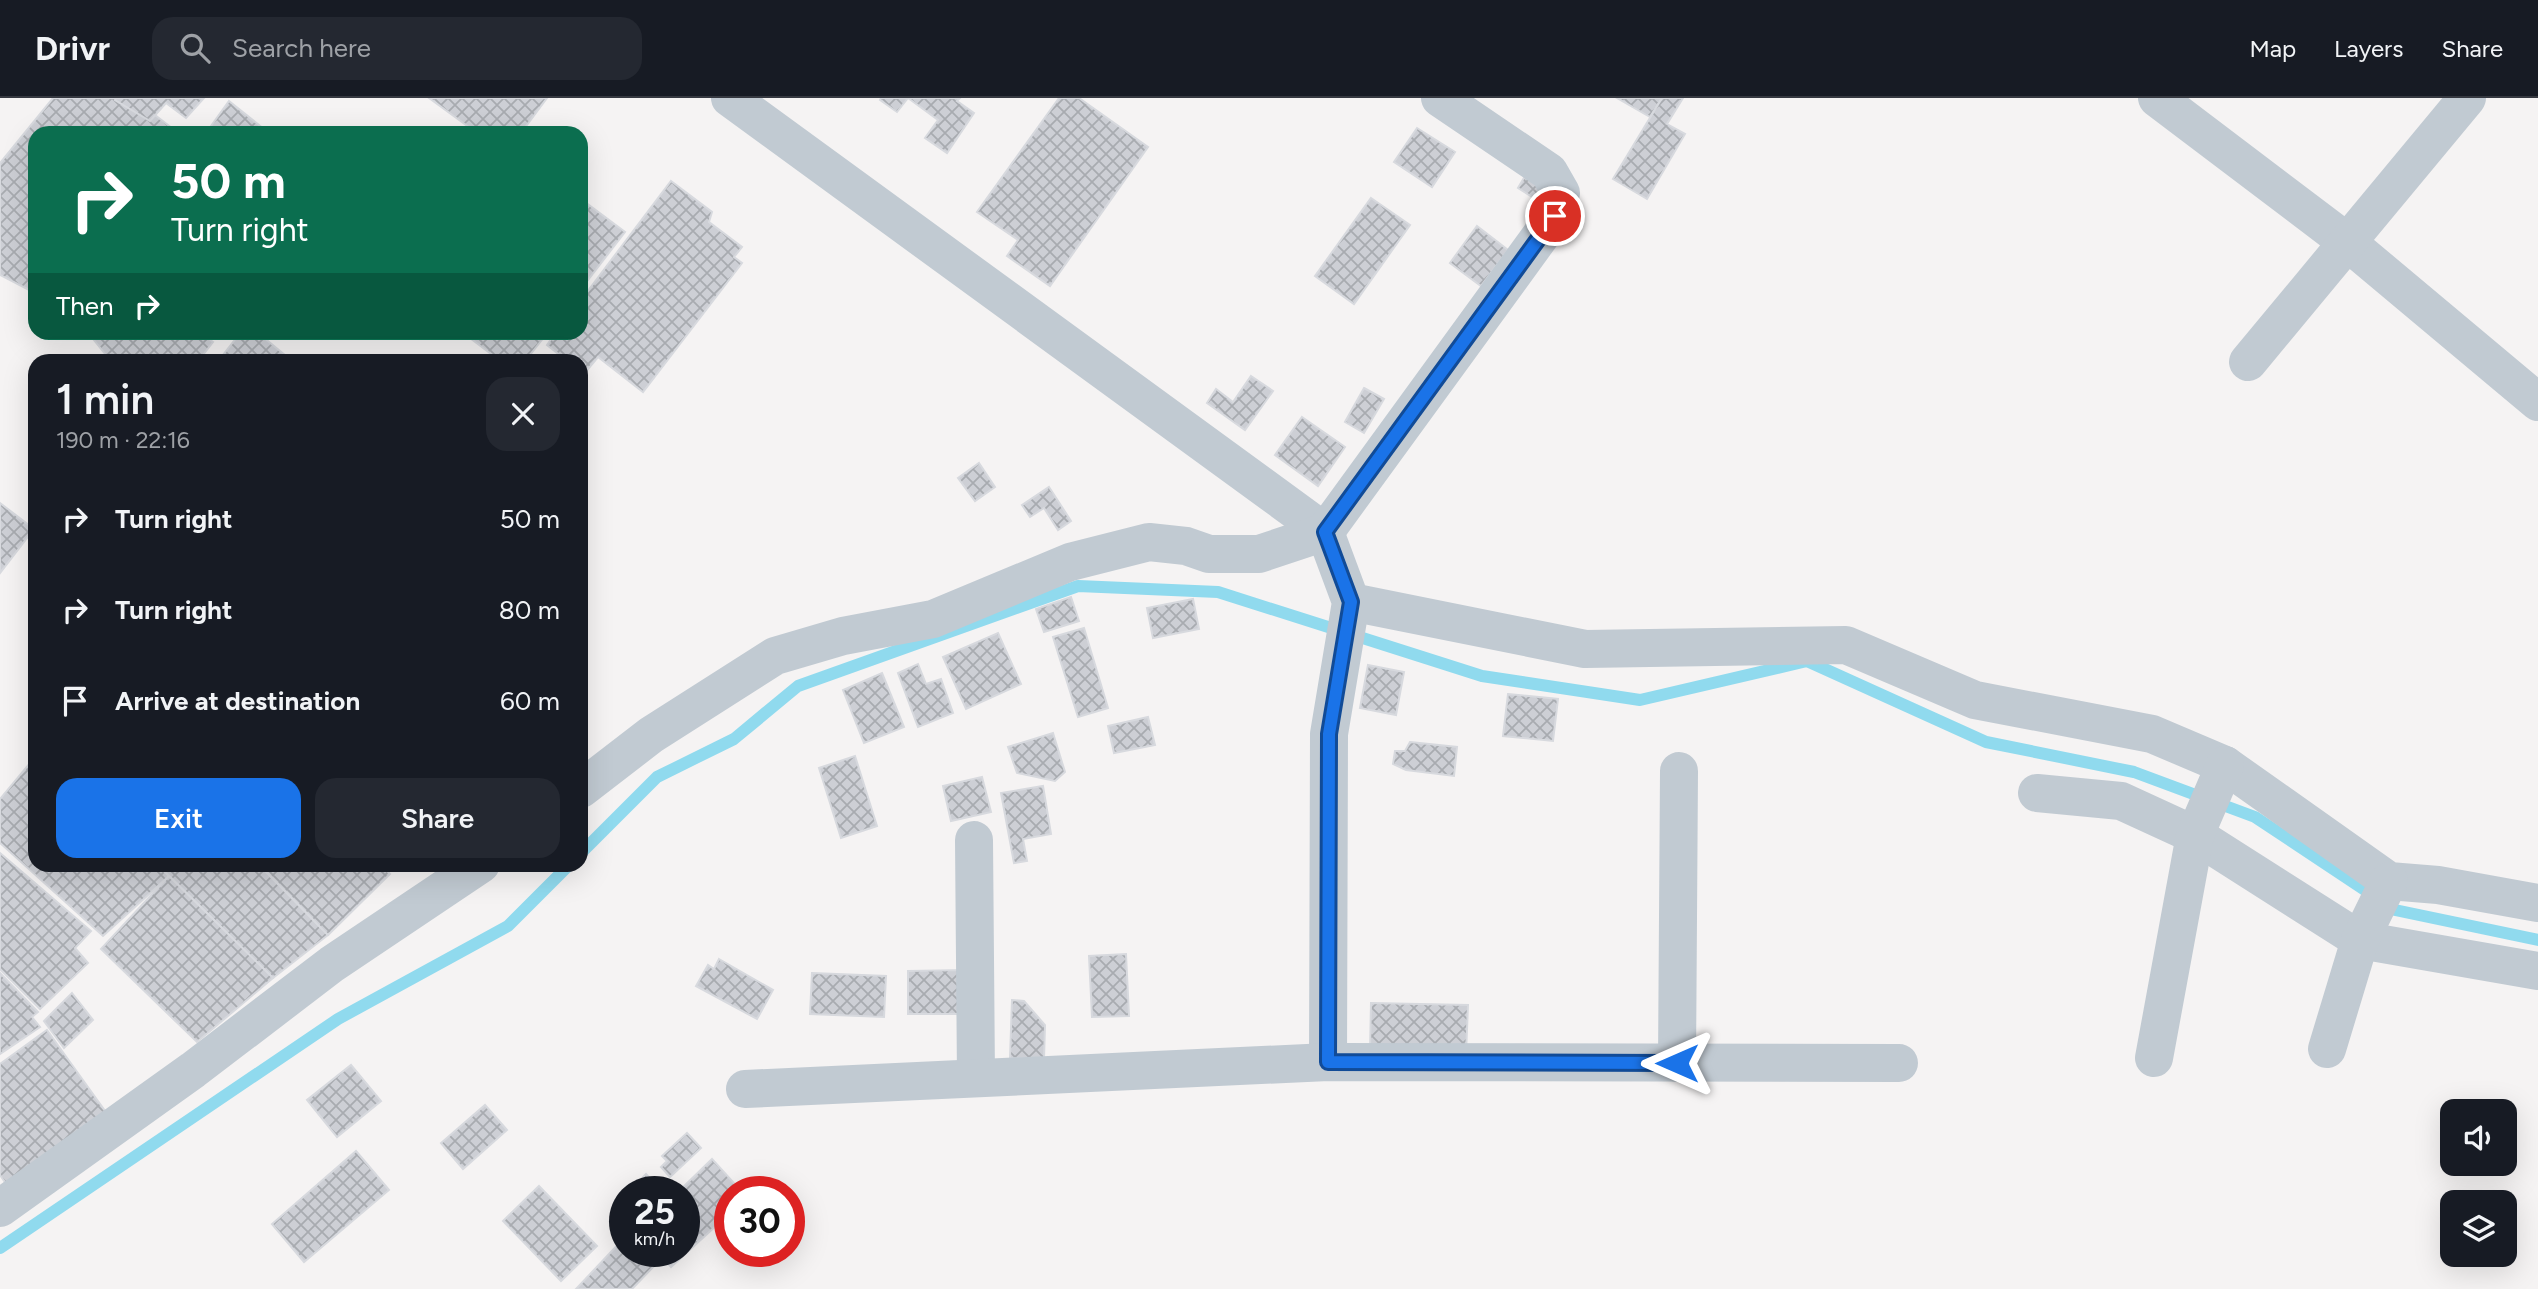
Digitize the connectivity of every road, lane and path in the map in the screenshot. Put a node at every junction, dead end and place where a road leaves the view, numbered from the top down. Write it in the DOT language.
graph roads {
  1 [pos="730,98"];
  2 [pos="1440,98"];
  3 [pos="2157,98"];
  4 [pos="2467,98"];
  5 [pos="2347,242"];
  6 [pos="2248,362"];
  7 [pos="2538,402"];
  8 [pos="1325,532"];
  9 [pos="1351,602"];
  10 [pos="2225,765"];
  11 [pos="1679,771"];
  12 [pos="588,784"];
  13 [pos="2037,793"];
  14 [pos="2195,835"];
  15 [pos="974,840"];
  16 [pos="469,872"];
  17 [pos="2389,881"];
  18 [pos="2538,904"];
  19 [pos="2360,940"];
  20 [pos="2538,971"];
  21 [pos="2327,1049"];
  22 [pos="2154,1058"];
  23 [pos="1328,1062"];
  24 [pos="1677,1063"];
  25 [pos="1899,1063"];
  26 [pos="976,1078"];
  27 [pos="745,1089"];
  28 [pos="0,1208"];
  1 -- 8 [label="street"];
  2 -- 8 [label="street"];
  3 -- 5 [label="street"];
  4 -- 5 [label="street"];
  5 -- 6 [label="street"];
  5 -- 7 [label="street"];
  8 -- 9 [label="street"];
  8 -- 12 [label="street"];
  9 -- 10 [label="street"];
  9 -- 23 [label="street"];
  10 -- 14 [label="street"];
  10 -- 17 [label="street"];
  11 -- 24 [label="street"];
  13 -- 14 [label="street"];
  14 -- 19 [label="street"];
  14 -- 22 [label="street"];
  15 -- 26 [label="street"];
  16 -- 28 [label="street"];
  17 -- 18 [label="street"];
  17 -- 19 [label="street"];
  19 -- 20 [label="street"];
  19 -- 21 [label="street"];
  23 -- 24 [label="street"];
  23 -- 26 [label="street"];
  24 -- 25 [label="street"];
  26 -- 27 [label="street"];
}
